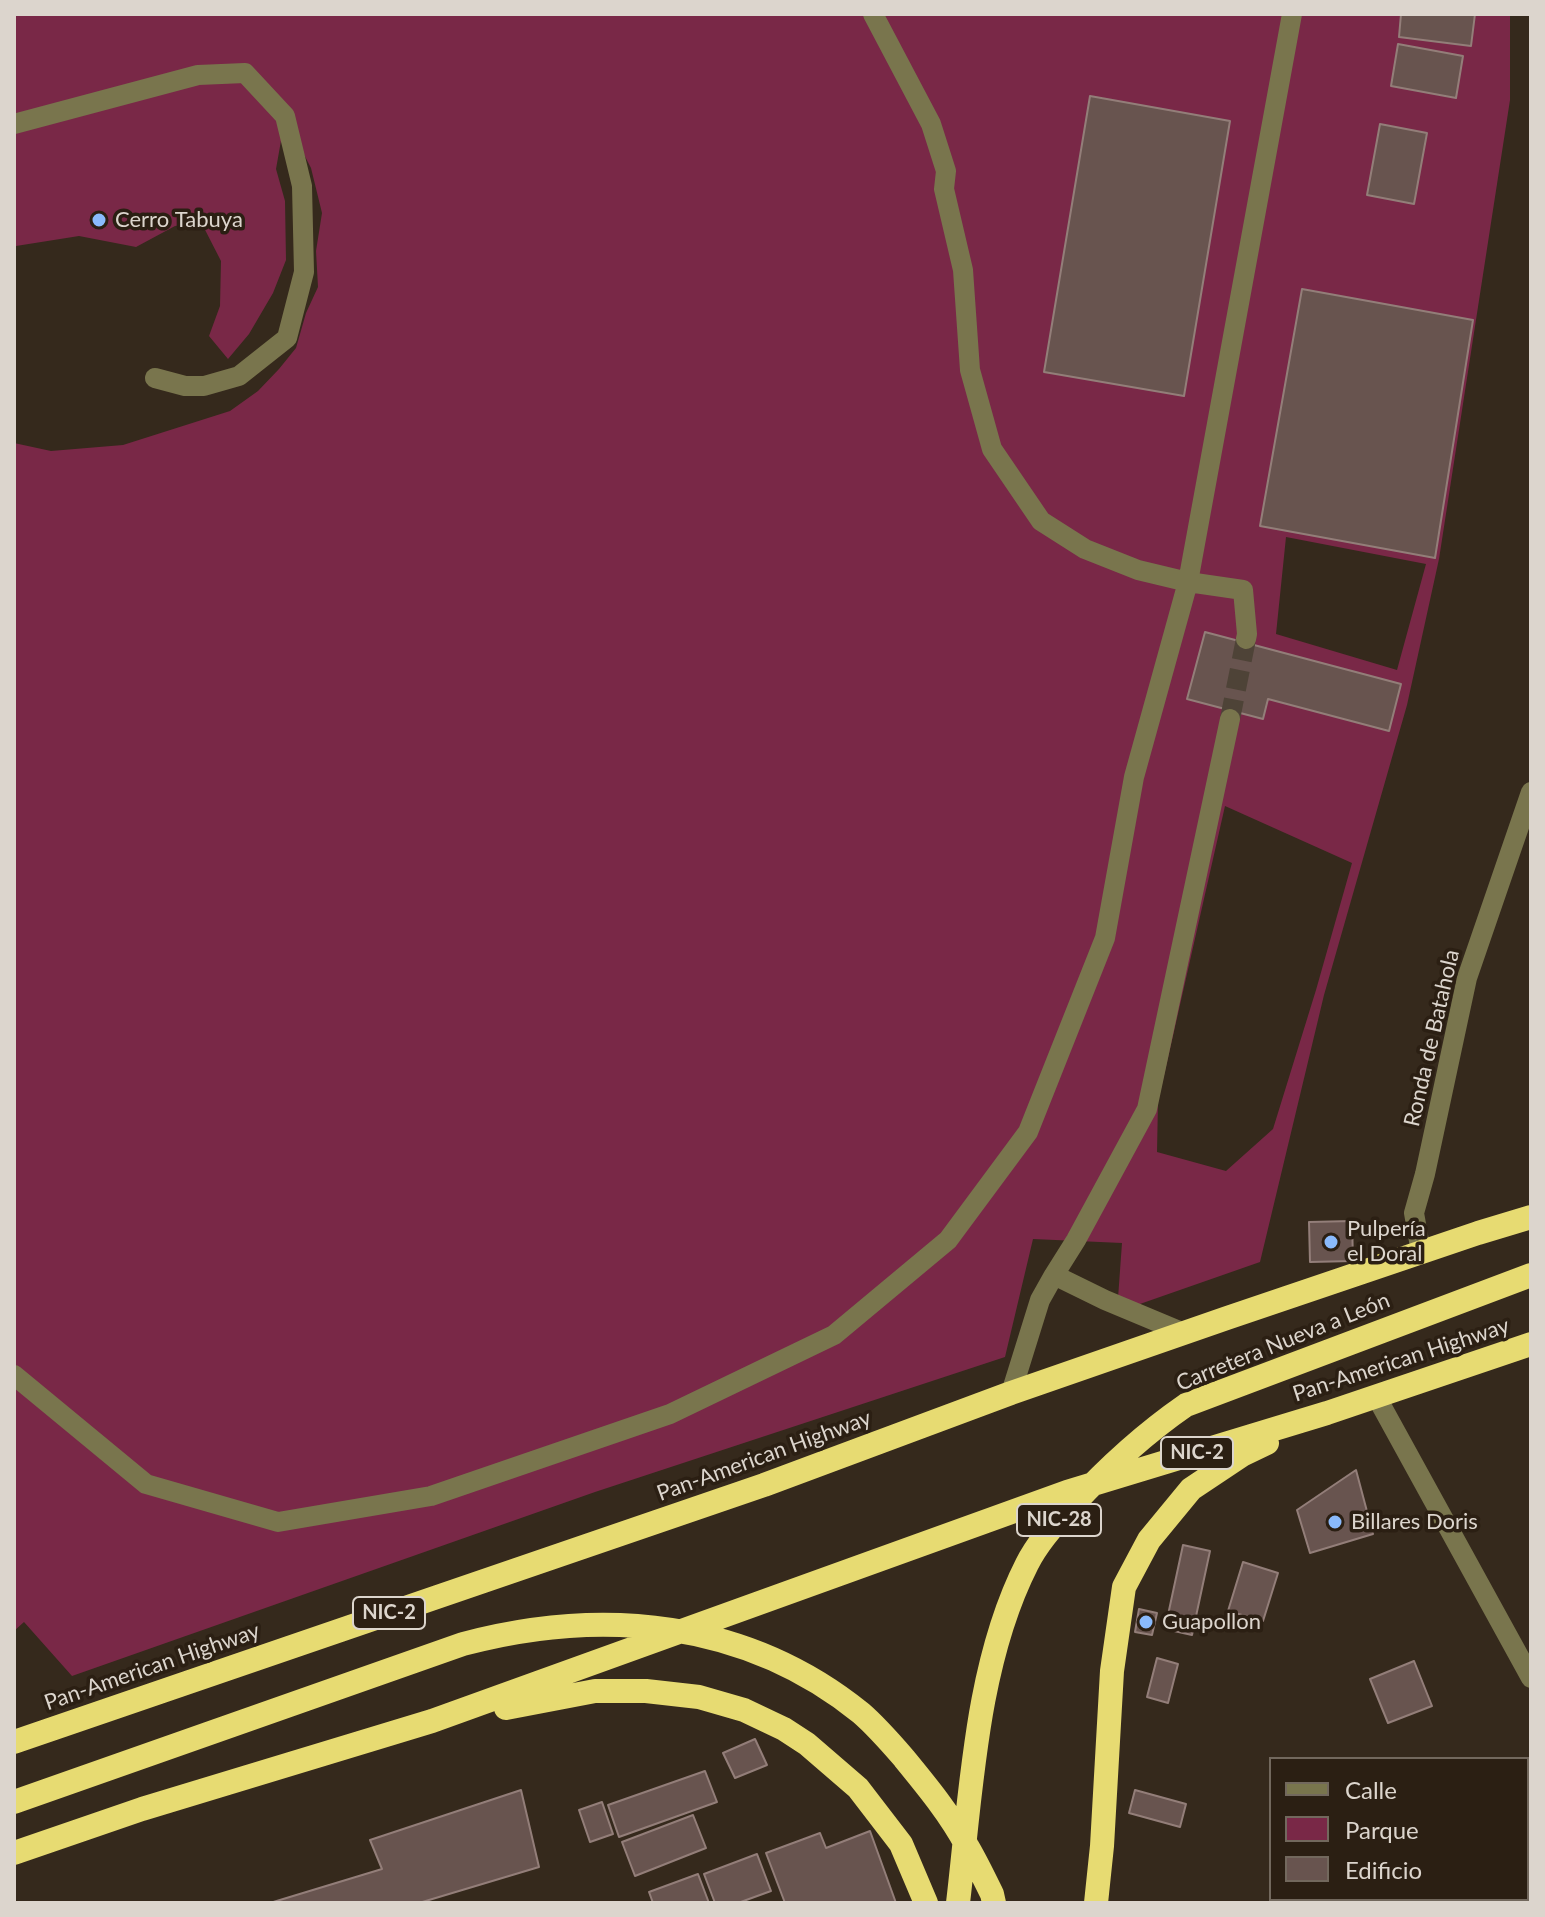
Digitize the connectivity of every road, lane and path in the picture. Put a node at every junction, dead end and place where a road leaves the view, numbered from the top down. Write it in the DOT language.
graph roads {
  1 [pos="873,14"];
  2 [pos="1292,14"];
  3 [pos="14,124"];
  4 [pos="155,378"];
  5 [pos="1188,582"];
  6 [pos="1246,639"];
  7 [pos="1230,719"];
  8 [pos="1531,792"];
  9 [pos="1531,1217"];
  10 [pos="1421,1252"];
  11 [pos="1054,1275"];
  12 [pos="1531,1275"];
  13 [pos="1184,1333"];
  14 [pos="1531,1344"];
  15 [pos="14,1375"];
  16 [pos="1011,1393"];
  17 [pos="1376,1396"];
  18 [pos="1327,1413"];
  19 [pos="1531,1678"];
  20 [pos="432,1721"];
  21 [pos="14,1742"];
  22 [pos="14,1802"];
  23 [pos="14,1853"];
  24 [pos="926,1903"];
  25 [pos="958,1903"];
  26 [pos="994,1903"];
  27 [pos="1096,1903"];
  1 -- 5 [label="street"];
  2 -- 5 [label="street"];
  3 -- 4 [label="street"];
  5 -- 6 [label="street"];
  5 -- 15 [label="street"];
  7 -- 11 [label="street"];
  8 -- 10 [label="street, Ronda de Batahola"];
  9 -- 10 [label="highway, Pan-American Highway / NIC-2"];
  10 -- 13 [label="highway, Pan-American Highway / NIC-2"];
  11 -- 13 [label="street"];
  11 -- 16 [label="street"];
  12 -- 25 [label="highway, Carretera Nueva a León / NIC-28"];
  13 -- 16 [label="highway, Pan-American Highway / NIC-2"];
  14 -- 17 [label="highway, Pan-American Highway / NIC-2"];
  16 -- 21 [label="highway, Pan-American Highway / NIC-2"];
  17 -- 18 [label="highway, Pan-American Highway / NIC-2"];
  17 -- 19 [label="street"];
  18 -- 20 [label="highway, Pan-American Highway / NIC-2"];
  18 -- 27 [label="highway"];
  20 -- 23 [label="highway, Pan-American Highway / NIC-2"];
  20 -- 24 [label="highway"];
  22 -- 26 [label="highway"];
}
